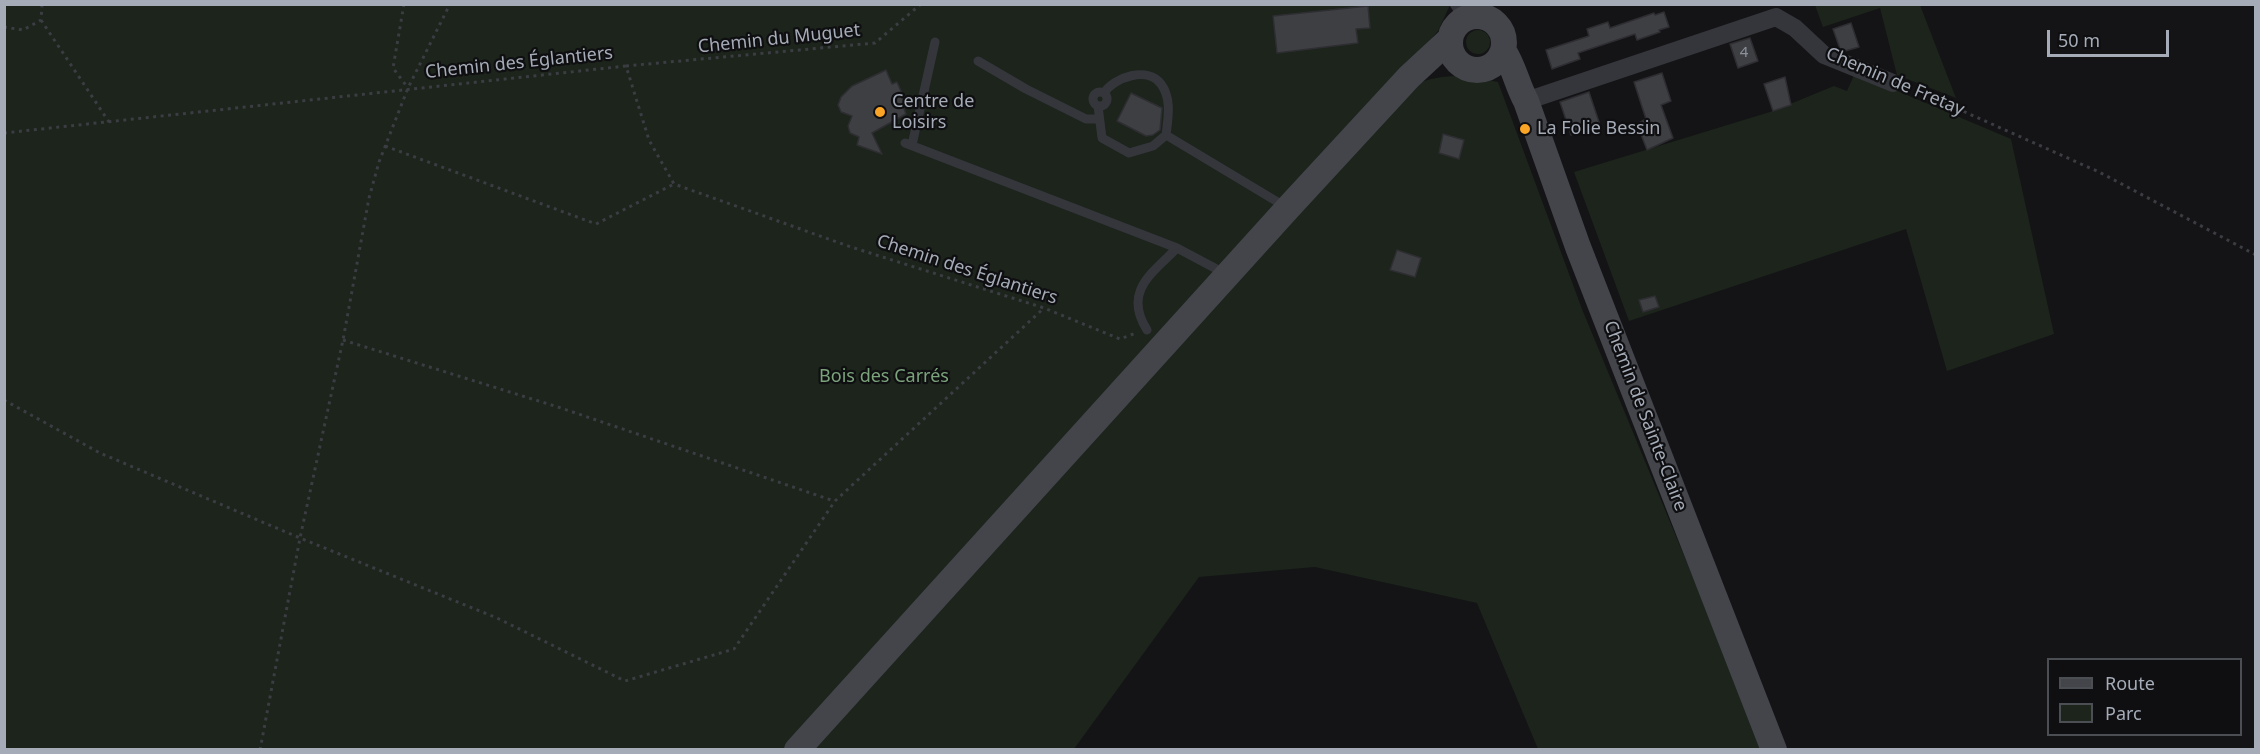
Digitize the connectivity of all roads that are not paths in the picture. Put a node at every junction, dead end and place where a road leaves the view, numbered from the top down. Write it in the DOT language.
graph roads {
  1 [pos="1474,11"];
  2 [pos="1450,39"];
  3 [pos="934,42"];
  4 [pos="1503,50"];
  5 [pos="978,61"];
  6 [pos="1472,68"];
  7 [pos="1409,77"];
  8 [pos="1893,83"];
  9 [pos="1521,92"];
  10 [pos="1098,119"];
  11 [pos="1166,135"];
  12 [pos="1288,208"];
  13 [pos="1177,248"];
  14 [pos="1228,275"];
  15 [pos="1147,330"];
  16 [pos="797,750"];
  17 [pos="1774,750"];
  1 -- 2 [label="main road"];
  1 -- 4 [label="main road"];
  2 -- 6 [label="main road"];
  2 -- 7 [label="main road"];
  3 -- 13 [label="lane"];
  4 -- 6 [label="main road"];
  4 -- 9 [label="main road, Chemin de Sainte-Claire"];
  5 -- 10 [label="lane"];
  6 -- 7 [label="main road"];
  6 -- 9 [label="main road"];
  7 -- 12 [label="main road"];
  8 -- 9 [label="street, Chemin de Fretay"];
  9 -- 17 [label="main road, Chemin de Sainte-Claire"];
  10 -- 11 [label="lane"];
  10 -- 11 [label="lane"];
  11 -- 12 [label="lane"];
  12 -- 14 [label="main road"];
  13 -- 14 [label="lane"];
  13 -- 15 [label="lane"];
  14 -- 16 [label="main road"];
}
